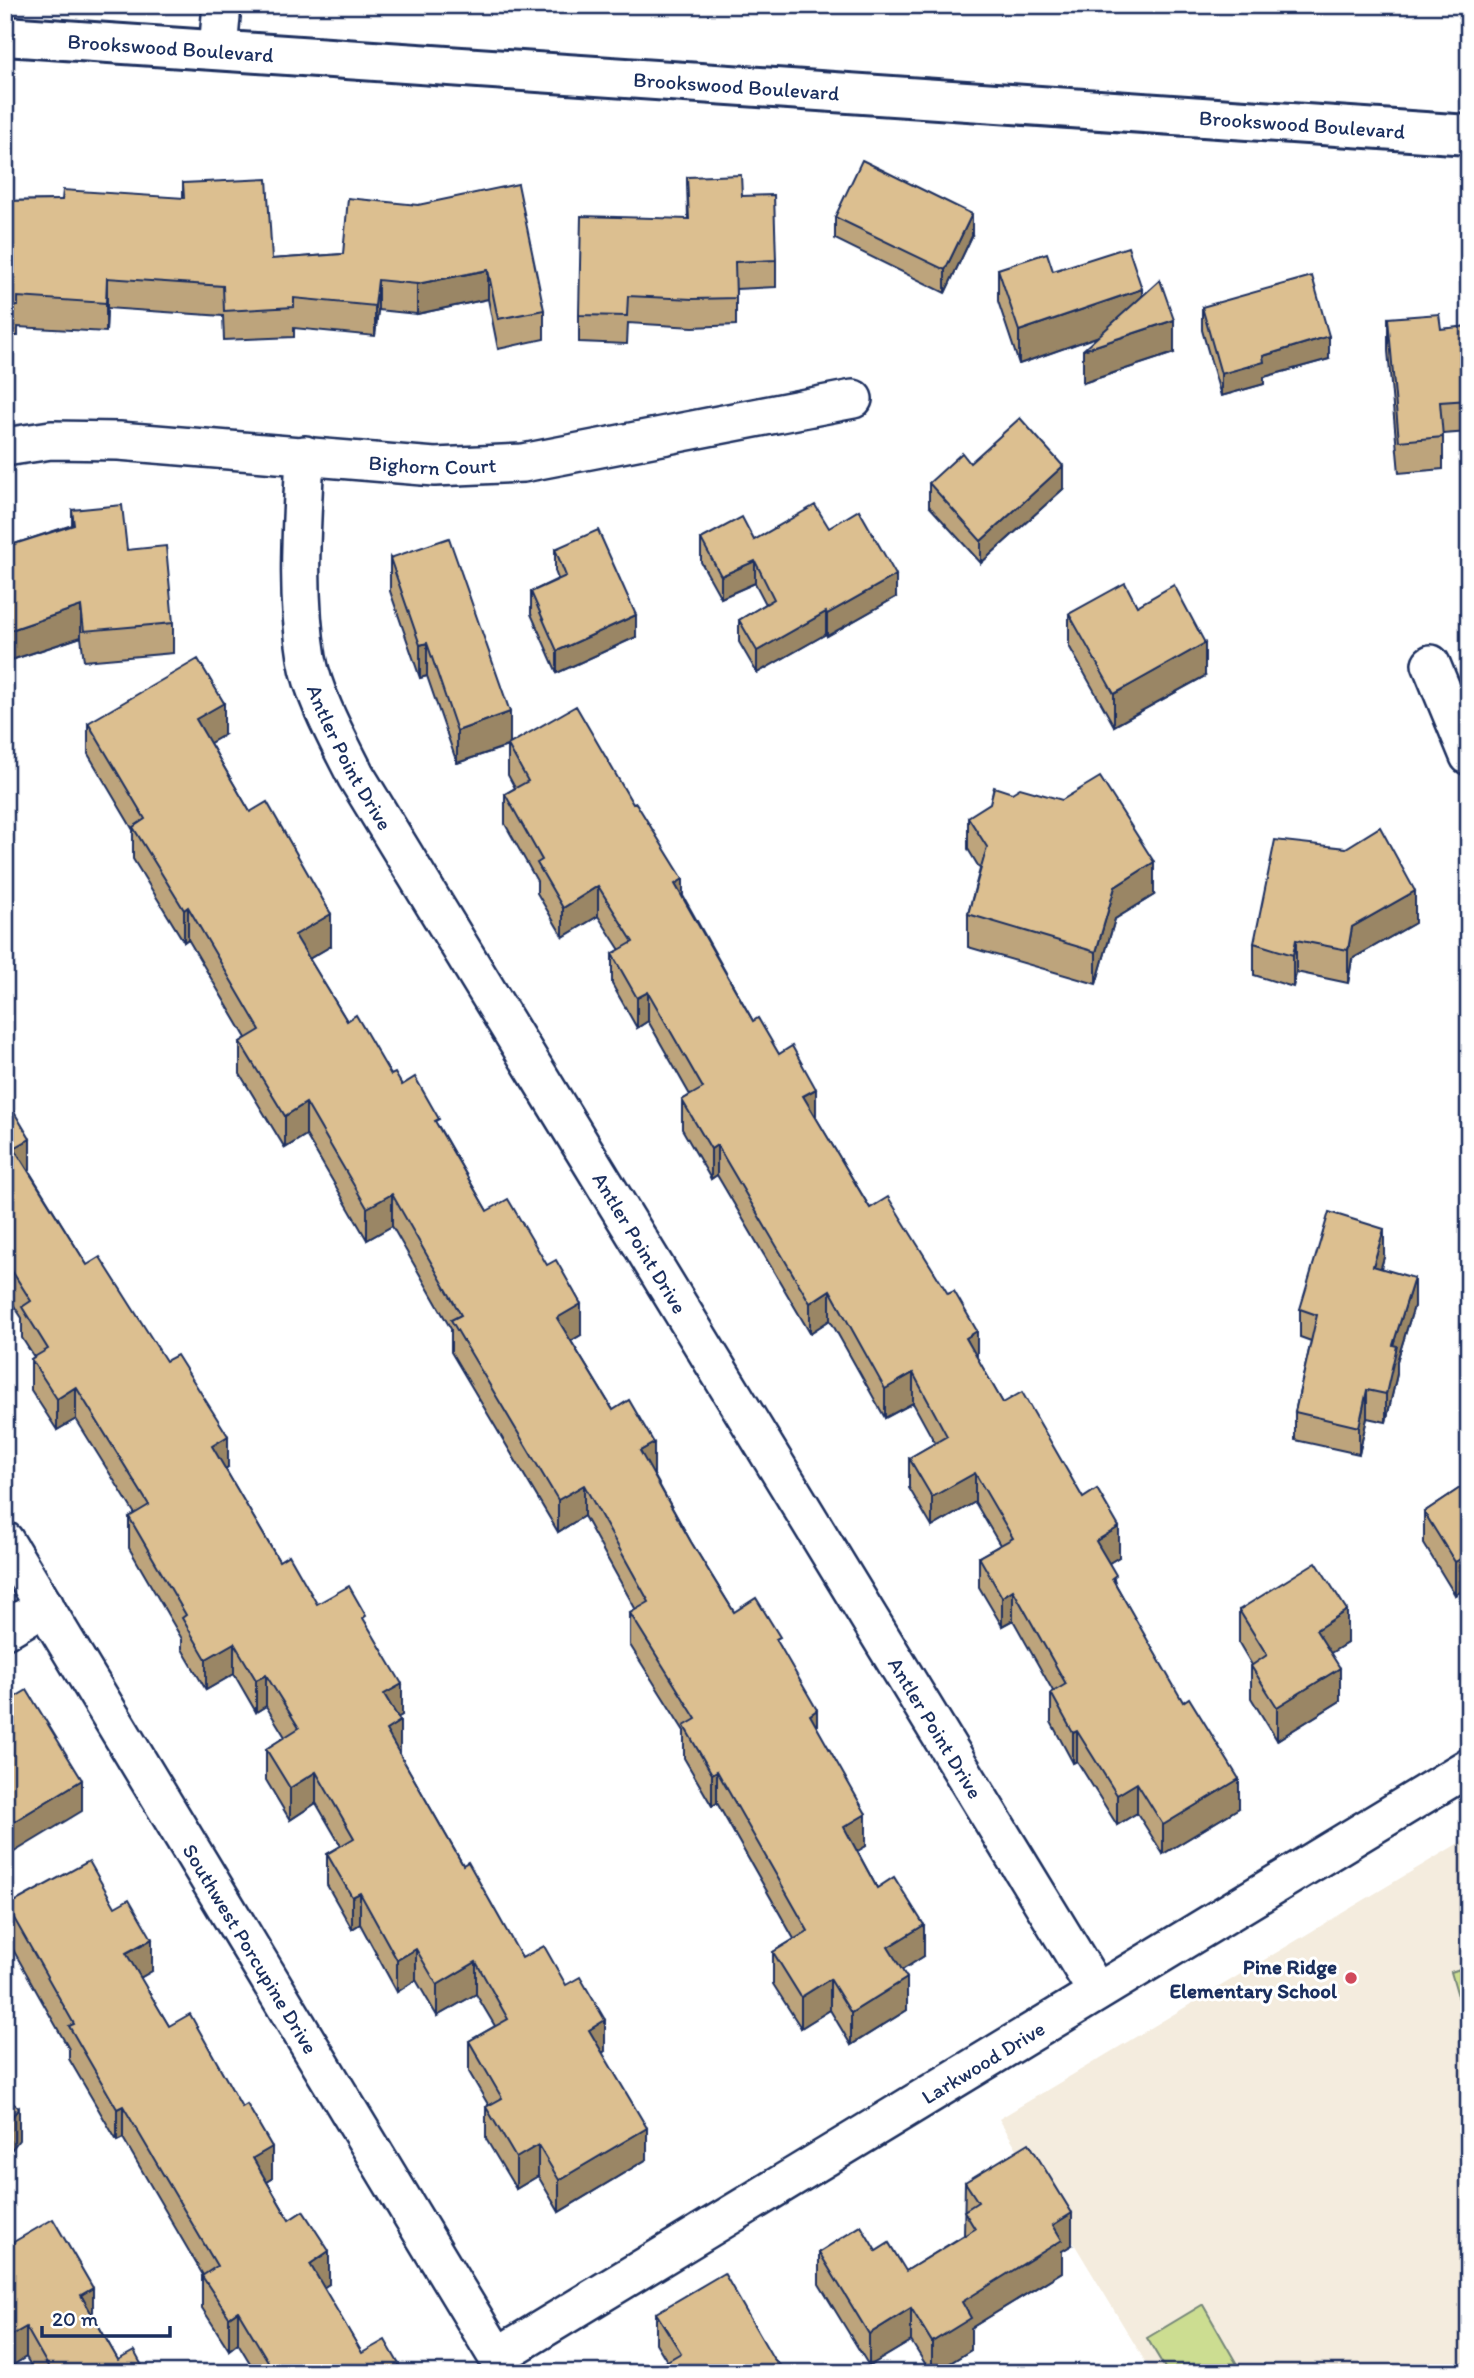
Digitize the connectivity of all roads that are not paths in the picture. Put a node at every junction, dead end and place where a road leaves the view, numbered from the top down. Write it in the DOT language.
graph roads {
  1 [pos="222,5"];
  2 [pos="5,36"];
  3 [pos="218,50"];
  4 [pos="1469,135"];
  5 [pos="853,399"];
  6 [pos="5,447"];
  7 [pos="305,455"];
  8 [pos="1431,664"];
  9 [pos="1469,756"];
  10 [pos="5,1541"];
  11 [pos="45,1606"];
  12 [pos="5,1630"];
  13 [pos="1469,1767"];
  14 [pos="1097,1992"];
  15 [pos="502,2365"];
  1 -- 3 [label="street"];
  2 -- 3 [label="main road, Brookswood Boulevard"];
  3 -- 4 [label="main road, Brookswood Boulevard"];
  5 -- 7 [label="street, Bighorn Court"];
  6 -- 7 [label="street, Bighorn Court"];
  7 -- 14 [label="street, Antler Point Drive"];
  8 -- 9 [label="street"];
  10 -- 11 [label="street, Southwest Porcupine Drive"];
  11 -- 12 [label="street"];
  11 -- 15 [label="street, Southwest Porcupine Drive"];
  13 -- 14 [label="street, Larkwood Drive"];
  14 -- 15 [label="street, Larkwood Drive"];
}
